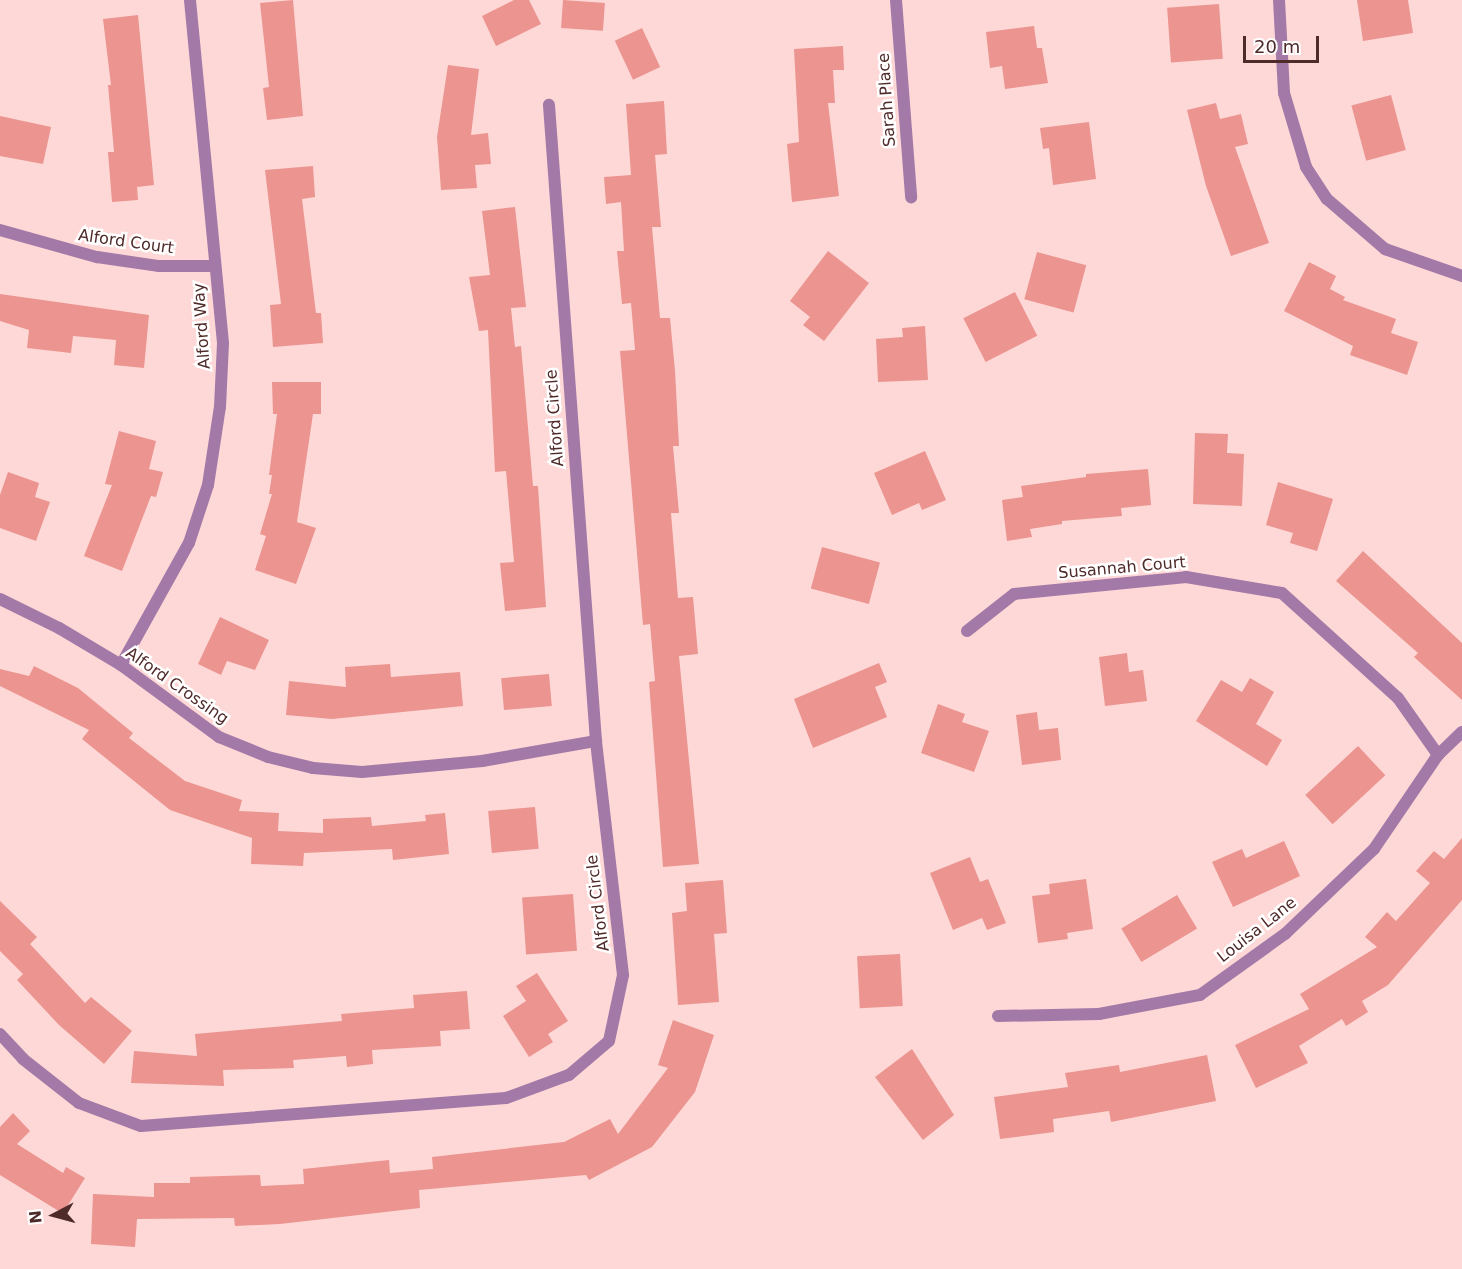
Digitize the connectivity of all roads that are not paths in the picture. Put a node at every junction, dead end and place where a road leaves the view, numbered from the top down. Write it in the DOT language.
graph roads {
  1 [pos="190,0"];
  2 [pos="896,0"];
  3 [pos="1279,0"];
  4 [pos="549,105"];
  5 [pos="911,197"];
  6 [pos="0,230"];
  7 [pos="214,266"];
  8 [pos="1462,276"];
  9 [pos="0,599"];
  10 [pos="967,631"];
  11 [pos="121,665"];
  12 [pos="1462,732"];
  13 [pos="596,741"];
  14 [pos="1438,755"];
  15 [pos="998,1016"];
  16 [pos="0,1034"];
  1 -- 7 [label="street, Alford Way"];
  2 -- 5 [label="street, Sarah Place"];
  3 -- 8 [label="street"];
  4 -- 13 [label="street, Alford Circle"];
  6 -- 7 [label="street, Alford Court"];
  7 -- 11 [label="street, Alford Way"];
  9 -- 11 [label="street, Alford Crossing"];
  10 -- 14 [label="street, Susannah Court"];
  11 -- 13 [label="street, Alford Crossing"];
  12 -- 14 [label="street, Louisa Lane"];
  13 -- 16 [label="street, Alford Circle"];
  14 -- 15 [label="street, Louisa Lane"];
}
